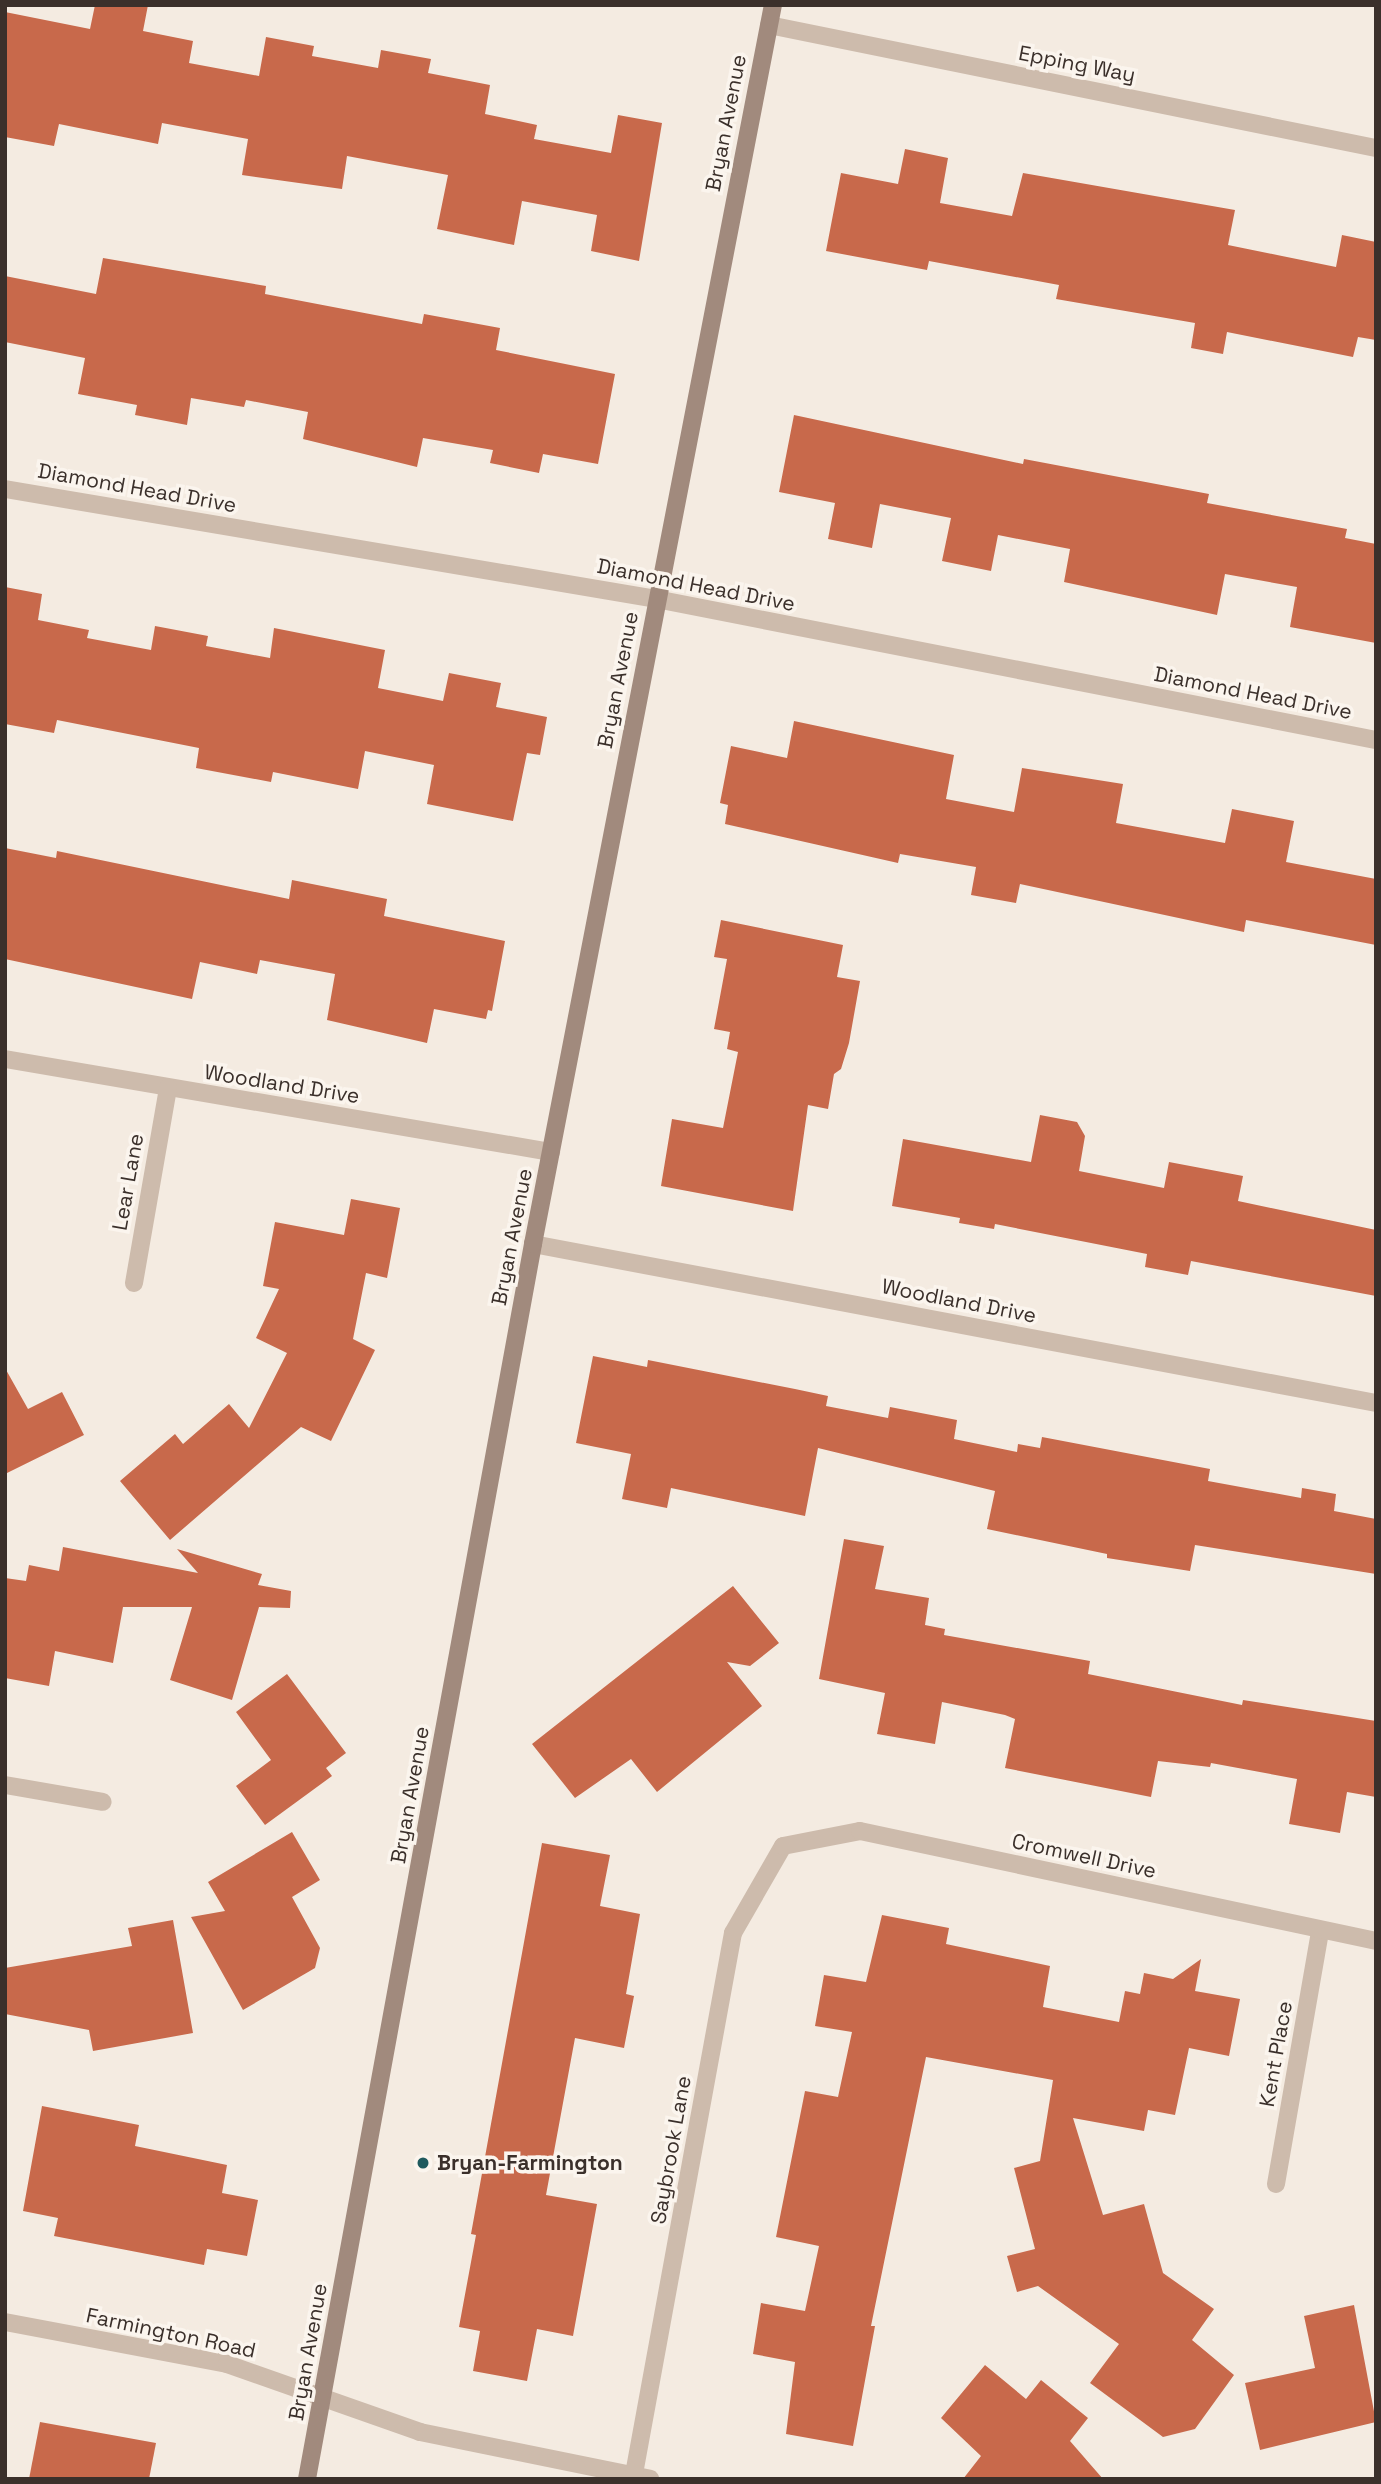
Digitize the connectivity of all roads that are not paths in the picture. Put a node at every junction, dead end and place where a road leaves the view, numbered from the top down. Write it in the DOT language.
graph roads {
  1 [pos="773,5"];
  2 [pos="769,25"];
  3 [pos="1376,148"];
  4 [pos="5,489"];
  5 [pos="656,599"];
  6 [pos="1376,740"];
  7 [pos="5,1059"];
  8 [pos="167,1088"];
  9 [pos="551,1152"];
  10 [pos="533,1244"];
  11 [pos="134,1283"];
  12 [pos="1376,1403"];
  13 [pos="5,1785"];
  14 [pos="103,1802"];
  15 [pos="783,1846"];
  16 [pos="1320,1931"];
  17 [pos="1376,1941"];
  18 [pos="1276,2184"];
  19 [pos="5,2322"];
  20 [pos="323,2397"];
  21 [pos="642,2476"];
  22 [pos="307,2479"];
  1 -- 2 [label="main road, Bryan Avenue"];
  2 -- 3 [label="street, Epping Way"];
  2 -- 5 [label="main road, Bryan Avenue"];
  4 -- 5 [label="street, Diamond Head Drive"];
  5 -- 6 [label="street, Diamond Head Drive"];
  5 -- 9 [label="main road, Bryan Avenue"];
  7 -- 8 [label="street, Woodland Drive"];
  8 -- 9 [label="street, Woodland Drive"];
  8 -- 11 [label="street, Lear Lane"];
  9 -- 10 [label="main road, Bryan Avenue"];
  10 -- 12 [label="street, Woodland Drive"];
  10 -- 20 [label="main road, Bryan Avenue"];
  13 -- 14 [label="street"];
  15 -- 16 [label="street, Cromwell Drive"];
  15 -- 21 [label="street, Saybrook Lane"];
  16 -- 17 [label="street, Cromwell Drive"];
  16 -- 18 [label="street, Kent Place"];
  19 -- 20 [label="street, Farmington Road"];
  20 -- 21 [label="street, Farmington Road"];
  20 -- 22 [label="main road, Bryan Avenue"];
}
